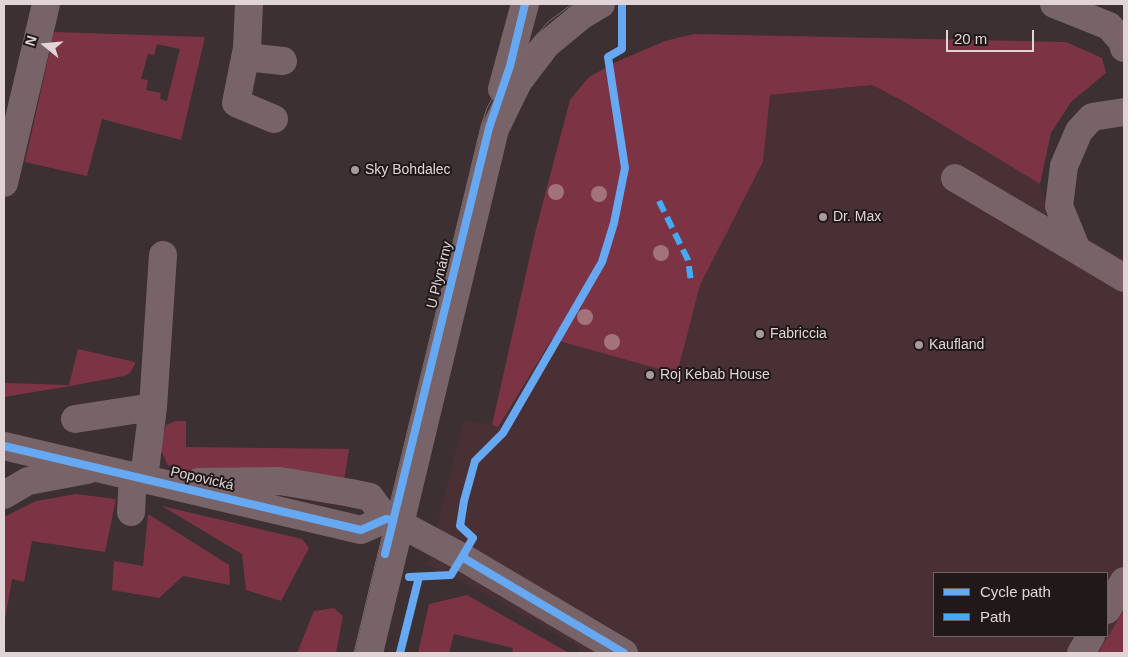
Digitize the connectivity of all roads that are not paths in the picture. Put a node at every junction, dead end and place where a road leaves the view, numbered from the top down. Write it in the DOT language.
graph roads {
  1 [pos="46,4"];
  2 [pos="249,4"];
  3 [pos="525,4"];
  4 [pos="601,4"];
  5 [pos="1054,4"];
  6 [pos="247,48"];
  7 [pos="1124,48"];
  8 [pos="283,61"];
  9 [pos="1124,112"];
  10 [pos="274,118"];
  11 [pos="955,178"];
  12 [pos="4,183"];
  13 [pos="1077,250"];
  14 [pos="163,255"];
  15 [pos="1124,278"];
  16 [pos="153,407"];
  17 [pos="75,419"];
  18 [pos="4,446"];
  19 [pos="99,468"];
  20 [pos="148,479"];
  21 [pos="4,495"];
  22 [pos="131,512"];
  23 [pos="393,520"];
  24 [pos="1124,581"];
  25 [pos="1108,608"];
  26 [pos="1091,637"];
  27 [pos="363,653"];
  28 [pos="369,653"];
  29 [pos="624,653"];
  30 [pos="1081,653"];
  1 -- 12 [label="street"];
  2 -- 6 [label="street"];
  3 -- 23 [label="street, U Plynárny"];
  4 -- 23 [label="street"];
  5 -- 7 [label="street"];
  6 -- 8 [label="street"];
  6 -- 10 [label="street"];
  9 -- 13 [label="street"];
  11 -- 13 [label="street"];
  13 -- 15 [label="street"];
  14 -- 16 [label="street"];
  16 -- 17 [label="street"];
  16 -- 20 [label="street"];
  18 -- 19 [label="street, Popovická"];
  19 -- 20 [label="street, Popovická"];
  19 -- 21 [label="street"];
  20 -- 22 [label="street"];
  20 -- 23 [label="street, Popovická"];
  23 -- 27 [label="street, U Plynárny"];
  23 -- 28 [label="street"];
  23 -- 29 [label="street"];
  24 -- 25 [label="street"];
  26 -- 30 [label="street"];
}
